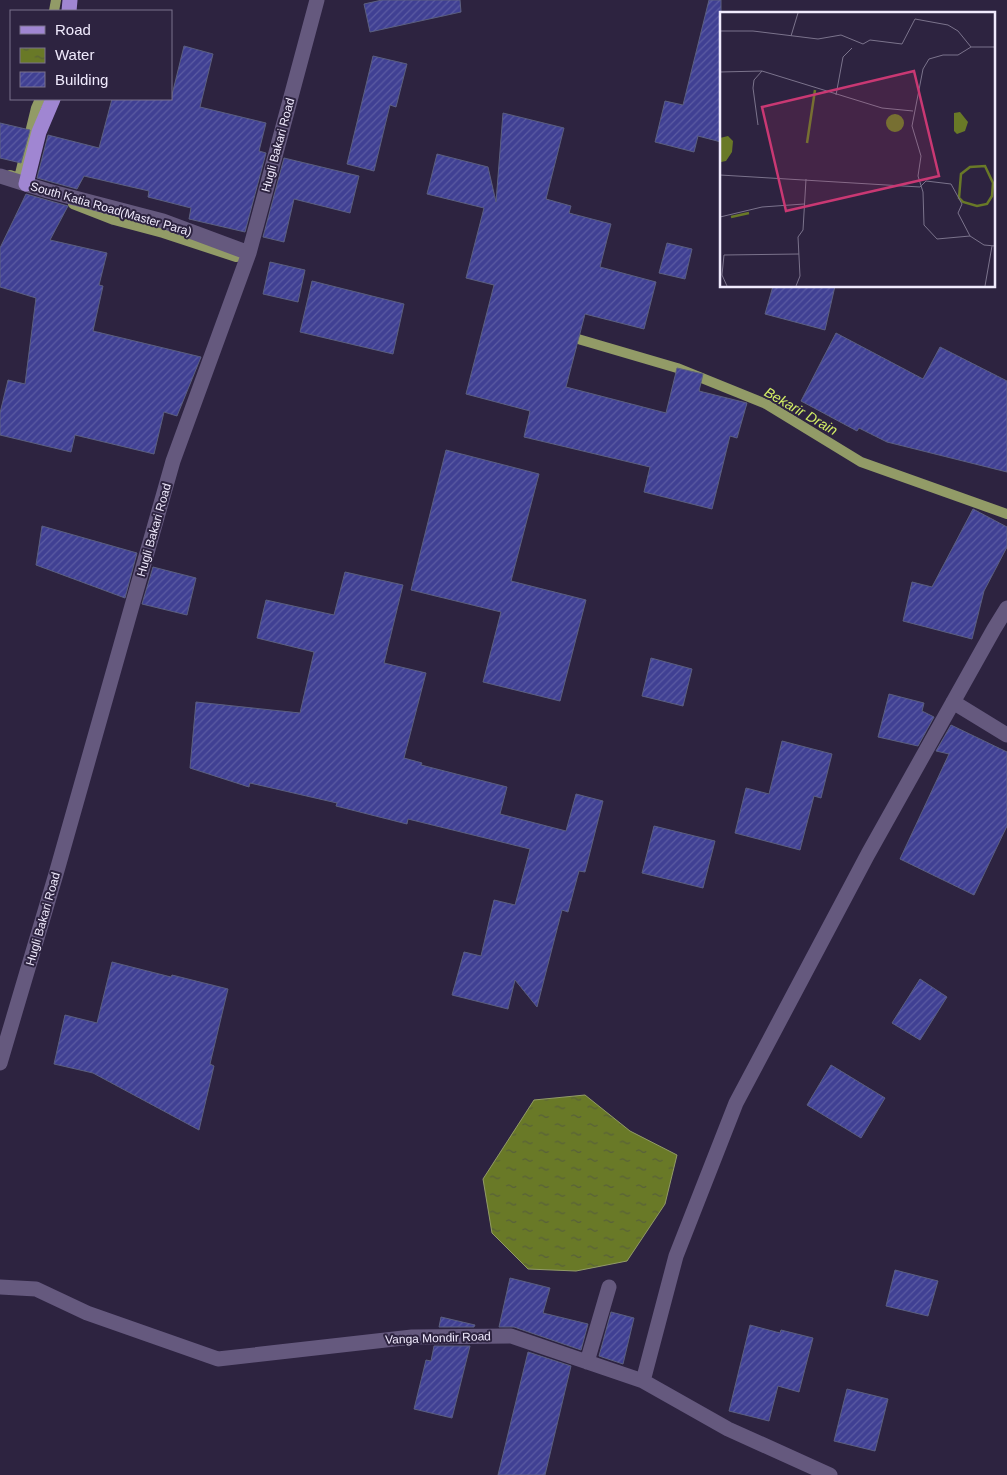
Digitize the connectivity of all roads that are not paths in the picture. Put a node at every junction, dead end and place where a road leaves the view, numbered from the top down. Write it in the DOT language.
graph roads {
  1 [pos="317,0"];
  2 [pos="53,100"];
  3 [pos="0,176"];
  4 [pos="26,184"];
  5 [pos="249,252"];
  6 [pos="1007,608"];
  7 [pos="953,702"];
  8 [pos="1007,735"];
  9 [pos="0,1063"];
  10 [pos="0,1287"];
  11 [pos="609,1287"];
  12 [pos="587,1362"];
  13 [pos="643,1381"];
  14 [pos="830,1475"];
  1 -- 5 [label="street, Hugli Bakari Road"];
  2 -- 4 [label="main road"];
  3 -- 4 [label="street, South Katia Road(Master Para)"];
  4 -- 5 [label="street, South Katia Road(Master Para)"];
  5 -- 9 [label="street, Hugli Bakari Road"];
  6 -- 7 [label="street"];
  7 -- 8 [label="street"];
  7 -- 13 [label="street"];
  10 -- 12 [label="street, Vanga Mondir Road"];
  11 -- 12 [label="street"];
  12 -- 13 [label="street, Vanga Mondir Road"];
  13 -- 14 [label="street, Vanga Mondir Road"];
}
